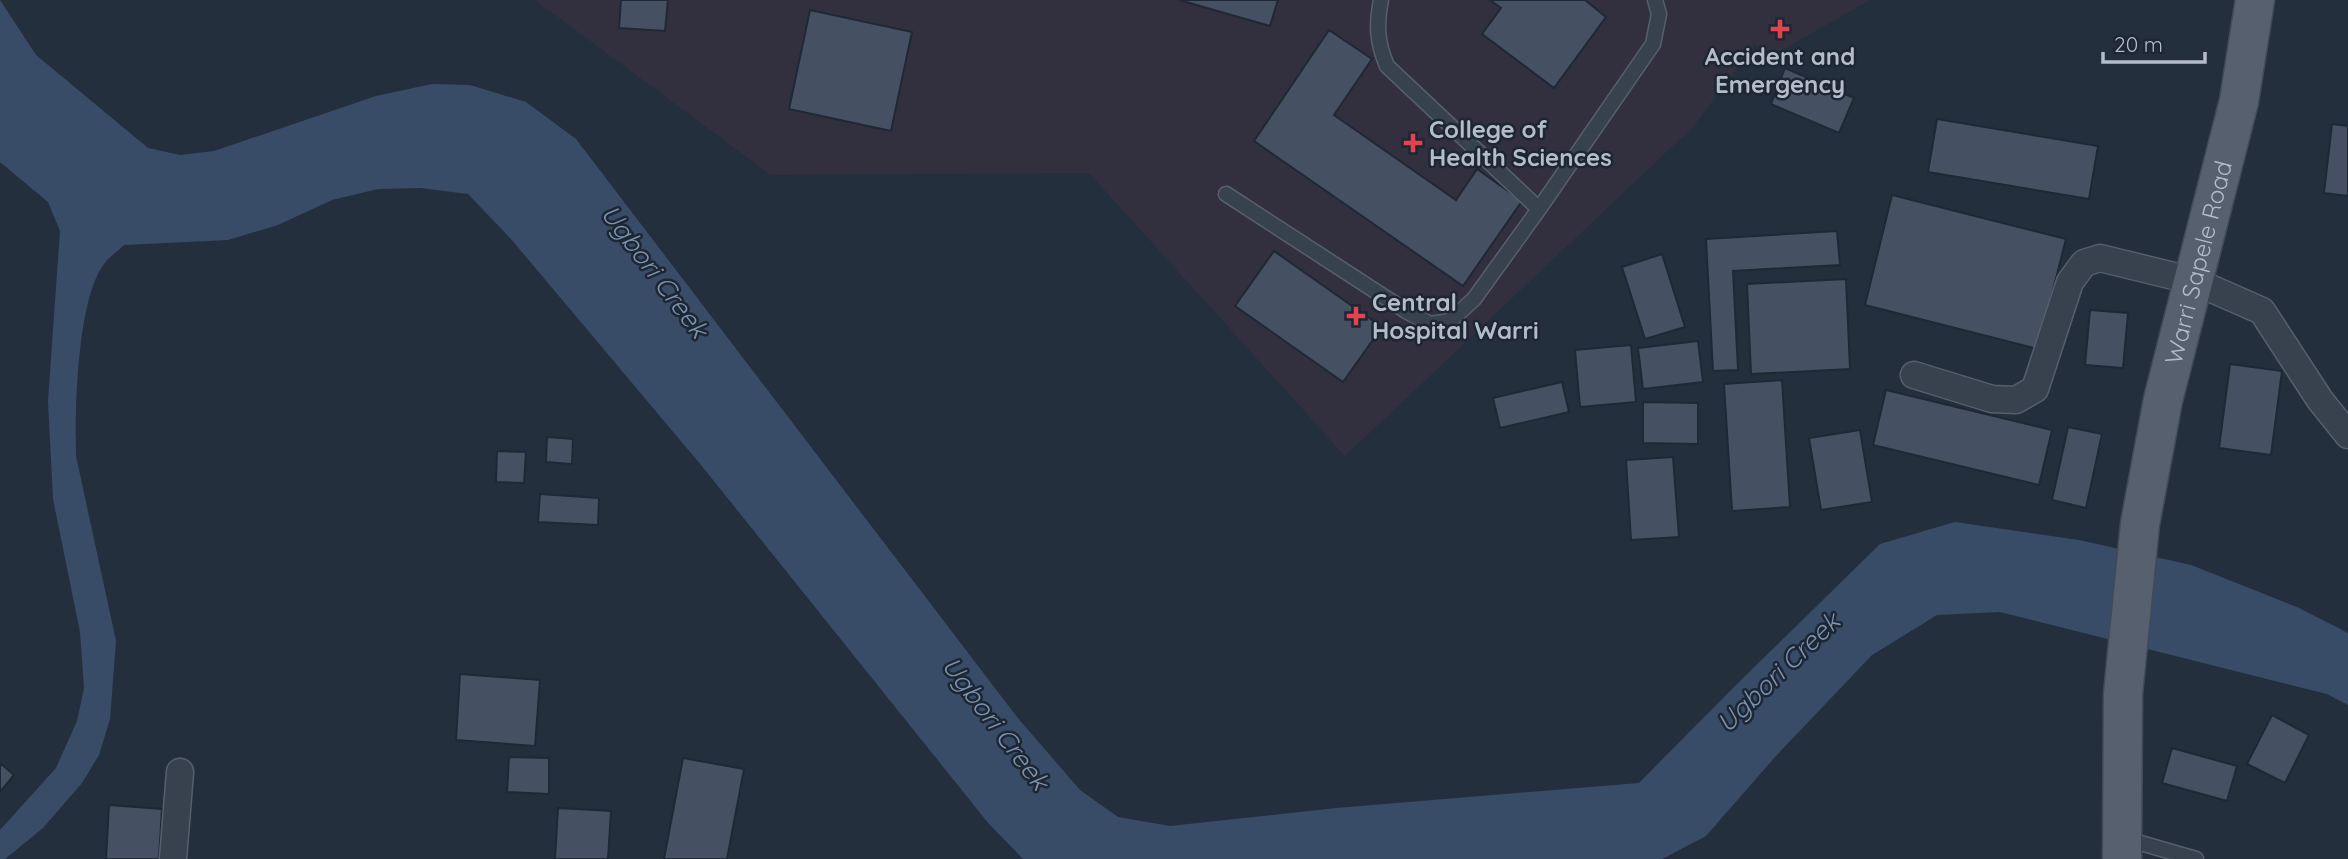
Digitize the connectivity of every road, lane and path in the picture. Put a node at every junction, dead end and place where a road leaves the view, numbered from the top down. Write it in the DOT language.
graph roads {
  1 [pos="1381,0"];
  2 [pos="1655,0"];
  3 [pos="2255,0"];
  4 [pos="1226,194"];
  5 [pos="1539,209"];
  6 [pos="2194,281"];
  7 [pos="1914,375"];
  8 [pos="2348,435"];
  9 [pos="180,772"];
  10 [pos="2122,848"];
  11 [pos="173,859"];
  12 [pos="2196,859"];
  1 -- 5 [label="lane"];
  2 -- 5 [label="lane"];
  3 -- 6 [label="main road, Warri Sapele Road"];
  4 -- 5 [label="lane"];
  6 -- 7 [label="street"];
  6 -- 8 [label="street"];
  6 -- 10 [label="main road, Warri Sapele Road"];
  9 -- 11 [label="street"];
  10 -- 12 [label="lane"];
}
